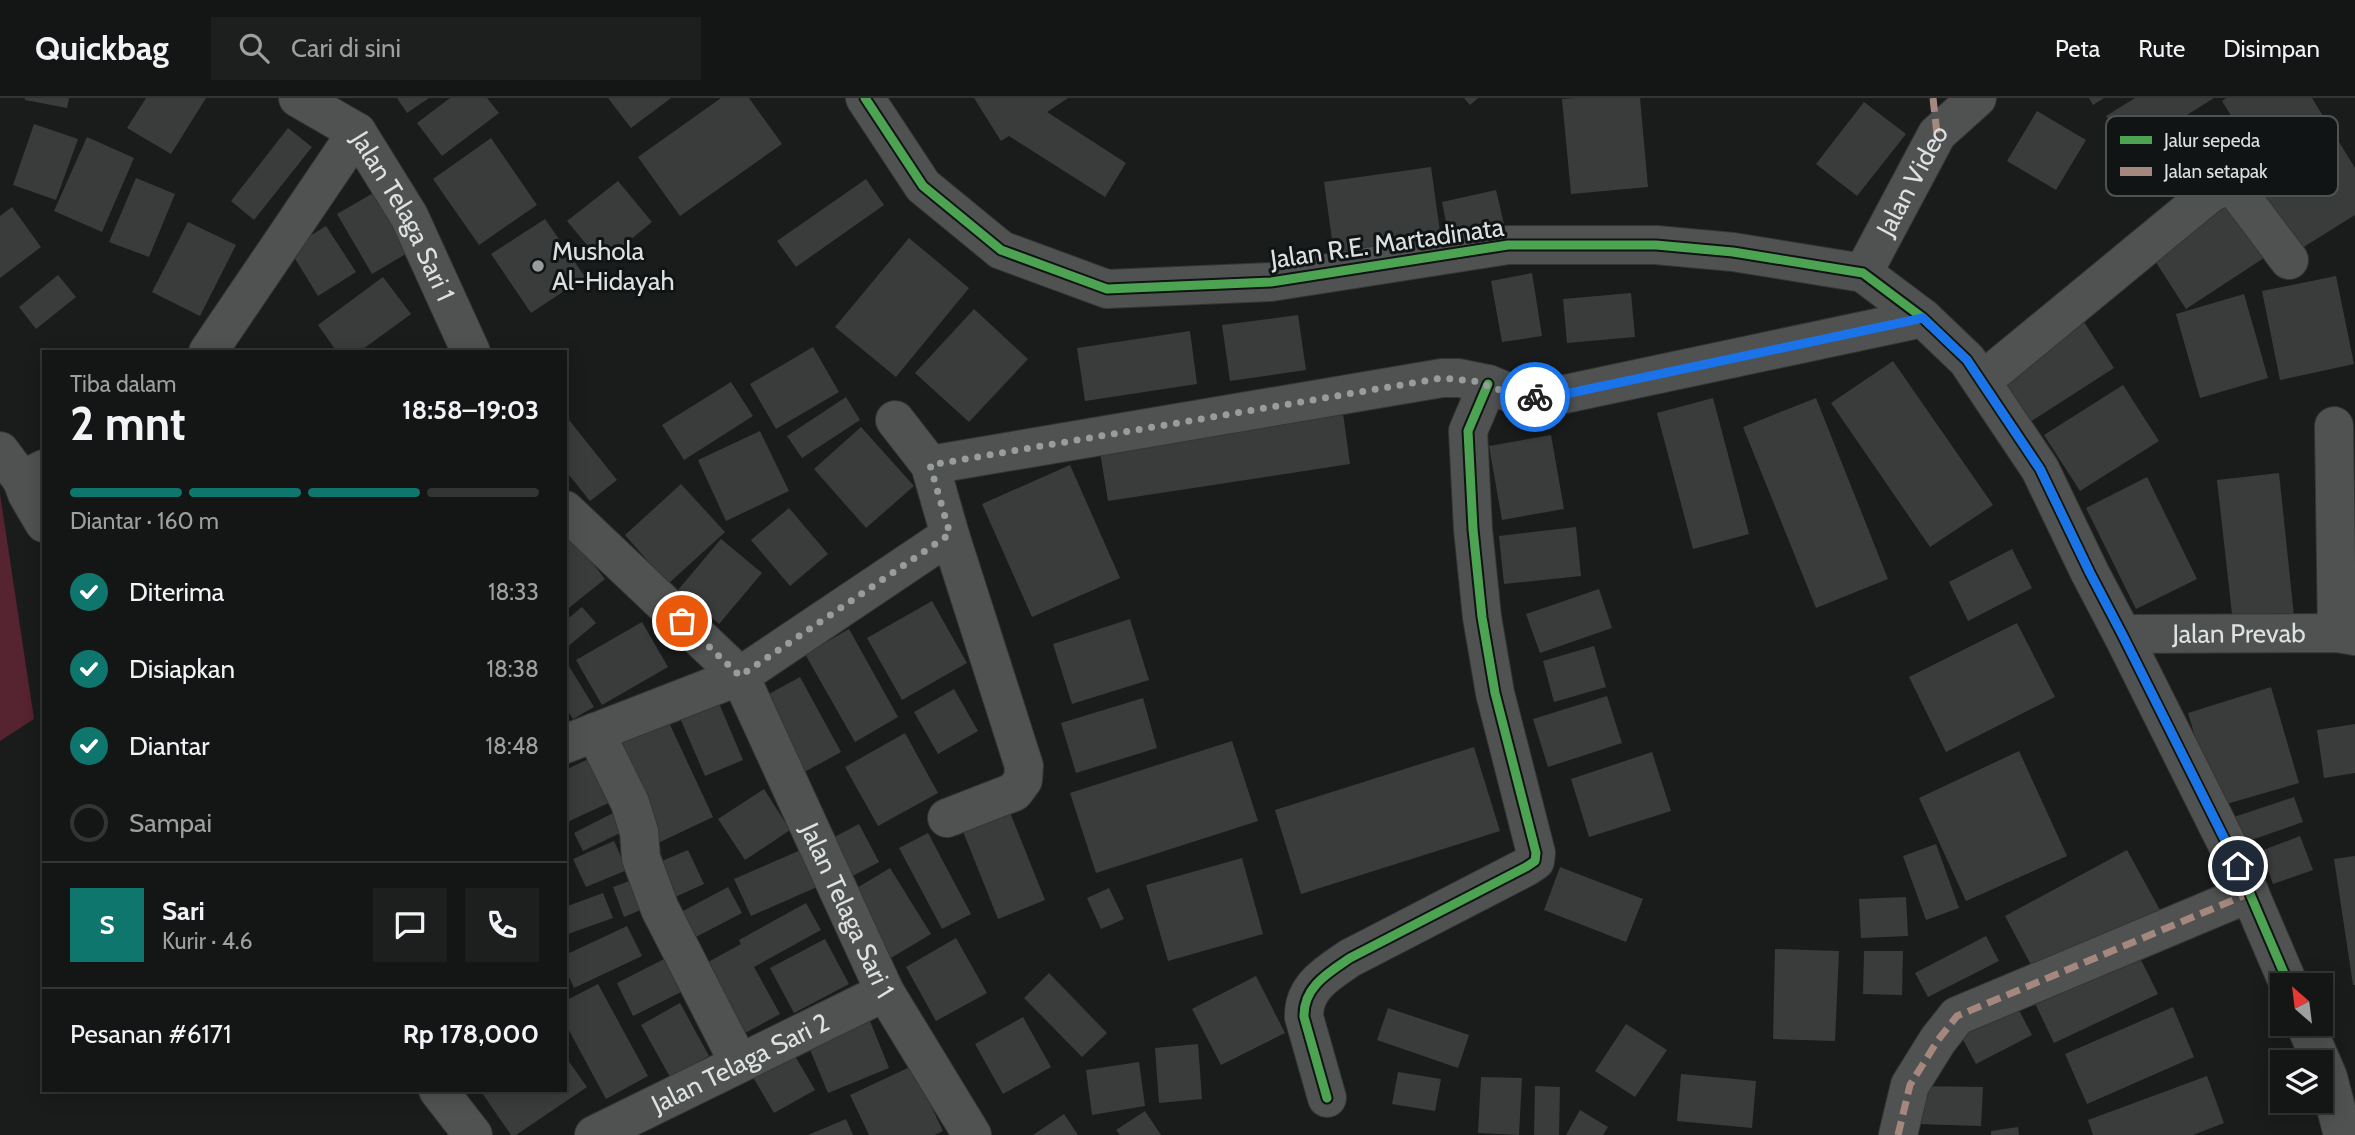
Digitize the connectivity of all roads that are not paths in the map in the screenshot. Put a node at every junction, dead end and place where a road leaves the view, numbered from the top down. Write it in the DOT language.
graph roads {
  1 [pos="298,98"];
  2 [pos="865,98"];
  3 [pos="1977,98"];
  4 [pos="1935,116"];
  5 [pos="357,132"];
  6 [pos="2207,196"];
  7 [pos="2241,196"];
  8 [pos="2289,260"];
  9 [pos="1863,273"];
  10 [pos="1923,318"];
  11 [pos="209,350"];
  12 [pos="470,350"];
  13 [pos="1982,381"];
  14 [pos="1488,384"];
  15 [pos="895,420"];
  16 [pos="2334,426"];
  17 [pos="930,465"];
  18 [pos="22,466"];
  19 [pos="567,512"];
  20 [pos="42,520"];
  21 [pos="950,534"];
  22 [pos="2122,634"];
  23 [pos="2346,634"];
  24 [pos="740,676"];
  25 [pos="580,738"];
  26 [pos="947,818"];
  27 [pos="2250,893"];
  28 [pos="2284,973"];
  29 [pos="885,992"];
  30 [pos="2310,1036"];
  31 [pos="739,1063"];
  32 [pos="440,1092"];
  33 [pos="1327,1098"];
  34 [pos="473,1135"];
  35 [pos="594,1135"];
  36 [pos="972,1135"];
  37 [pos="1898,1135"];
  38 [pos="2343,1135"];
  1 -- 5 [label="street"];
  2 -- 9 [label="street, Jalan R.E. Martadinata"];
  3 -- 4 [label="street, Jalan Video"];
  4 -- 9 [label="street, Jalan Video"];
  5 -- 11 [label="street, Jalan Telaga Sari 1"];
  5 -- 12 [label="street, Jalan Telaga Sari 1"];
  6 -- 13 [label="street"];
  7 -- 8 [label="street"];
  9 -- 10 [label="street, Jalan R.E. Martadinata"];
  10 -- 13 [label="street, Jalan R.E. Martadinata"];
  10 -- 14 [label="street"];
  13 -- 22 [label="street, Jalan R.E. Martadinata"];
  14 -- 17 [label="street"];
  14 -- 33 [label="street"];
  15 -- 17 [label="street"];
  16 -- 23 [label="street"];
  17 -- 21 [label="street"];
  18 -- 20 [label="street"];
  19 -- 24 [label="street, Jalan Telaga Sari 1"];
  21 -- 24 [label="street"];
  21 -- 26 [label="street"];
  22 -- 23 [label="street, Jalan Prevab"];
  22 -- 27 [label="street, Jalan R.E. Martadinata"];
  24 -- 25 [label="street"];
  24 -- 29 [label="street, Jalan Telaga Sari 1"];
  25 -- 31 [label="street"];
  27 -- 28 [label="street, Jalan R.E. Martadinata"];
  27 -- 37 [label="street"];
  29 -- 31 [label="street, Jalan Telaga Sari 2"];
  29 -- 36 [label="street, Jalan Telaga Sari 1"];
  30 -- 38 [label="street"];
  31 -- 35 [label="street, Jalan Telaga Sari 2"];
  32 -- 34 [label="street"];
}
